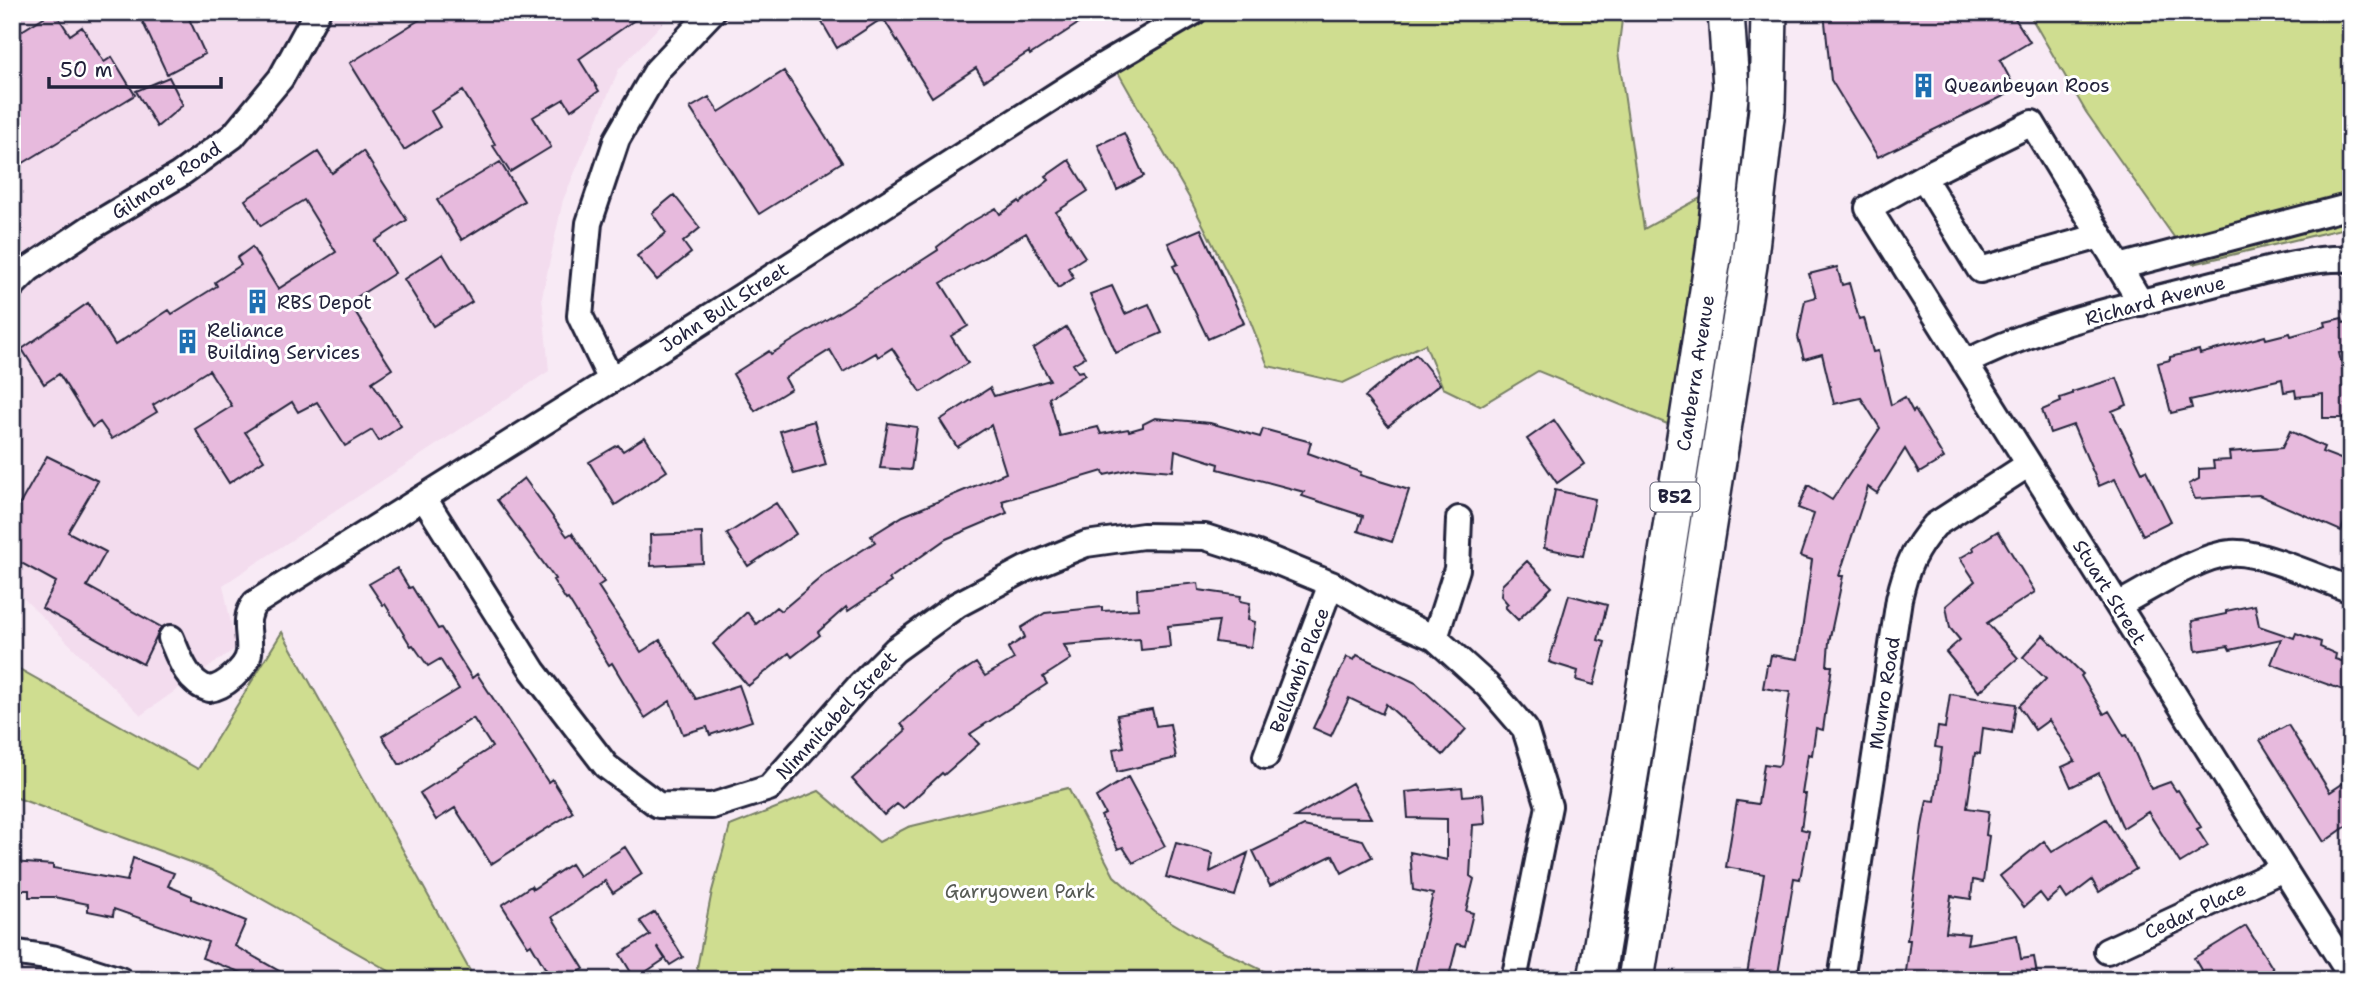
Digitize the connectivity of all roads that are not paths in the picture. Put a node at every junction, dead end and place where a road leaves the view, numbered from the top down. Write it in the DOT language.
graph roads {
  1 [pos="317,12"];
  2 [pos="712,12"];
  3 [pos="1726,12"];
  4 [pos="1769,12"];
  5 [pos="1189,13"];
  6 [pos="1923,177"];
  7 [pos="2351,206"];
  8 [pos="2100,236"];
  9 [pos="2351,259"];
  10 [pos="2119,267"];
  11 [pos="12,286"];
  12 [pos="2141,303"];
  13 [pos="1965,363"];
  14 [pos="611,380"];
  15 [pos="2029,464"];
  16 [pos="424,498"];
  17 [pos="1459,519"];
  18 [pos="1331,584"];
  19 [pos="2351,590"];
  20 [pos="2118,605"];
  21 [pos="171,638"];
  22 [pos="1435,638"];
  23 [pos="1266,756"];
  24 [pos="2283,869"];
  25 [pos="12,951"];
  26 [pos="2108,951"];
  27 [pos="2351,976"];
  28 [pos="120,980"];
  29 [pos="1514,980"];
  30 [pos="1596,980"];
  31 [pos="1636,980"];
  32 [pos="1841,980"];
  1 -- 11 [label="street, Gilmore Road"];
  2 -- 14 [label="street"];
  3 -- 30 [label="highway, Canberra Avenue / B52"];
  4 -- 31 [label="highway, Canberra Avenue / B52"];
  5 -- 14 [label="street, John Bull Street"];
  6 -- 8 [label="street"];
  6 -- 8 [label="street"];
  6 -- 13 [label="street, Stuart Street"];
  7 -- 10 [label="street"];
  8 -- 10 [label="street"];
  9 -- 12 [label="street, Richard Avenue"];
  10 -- 12 [label="street"];
  12 -- 13 [label="street, Richard Avenue"];
  13 -- 15 [label="street, Stuart Street"];
  14 -- 16 [label="street, John Bull Street"];
  15 -- 20 [label="street, Stuart Street"];
  15 -- 32 [label="street, Munro Road"];
  16 -- 18 [label="street, Nimmitabel Street"];
  16 -- 21 [label="street, John Bull Street"];
  17 -- 22 [label="street"];
  18 -- 22 [label="street, Nimmitabel Street"];
  18 -- 23 [label="street, Bellambi Place"];
  19 -- 20 [label="street"];
  20 -- 24 [label="street, Stuart Street"];
  22 -- 29 [label="street, Nimmitabel Street"];
  24 -- 26 [label="street, Cedar Place"];
  24 -- 27 [label="street, Stuart Street"];
  25 -- 28 [label="street"];
}
